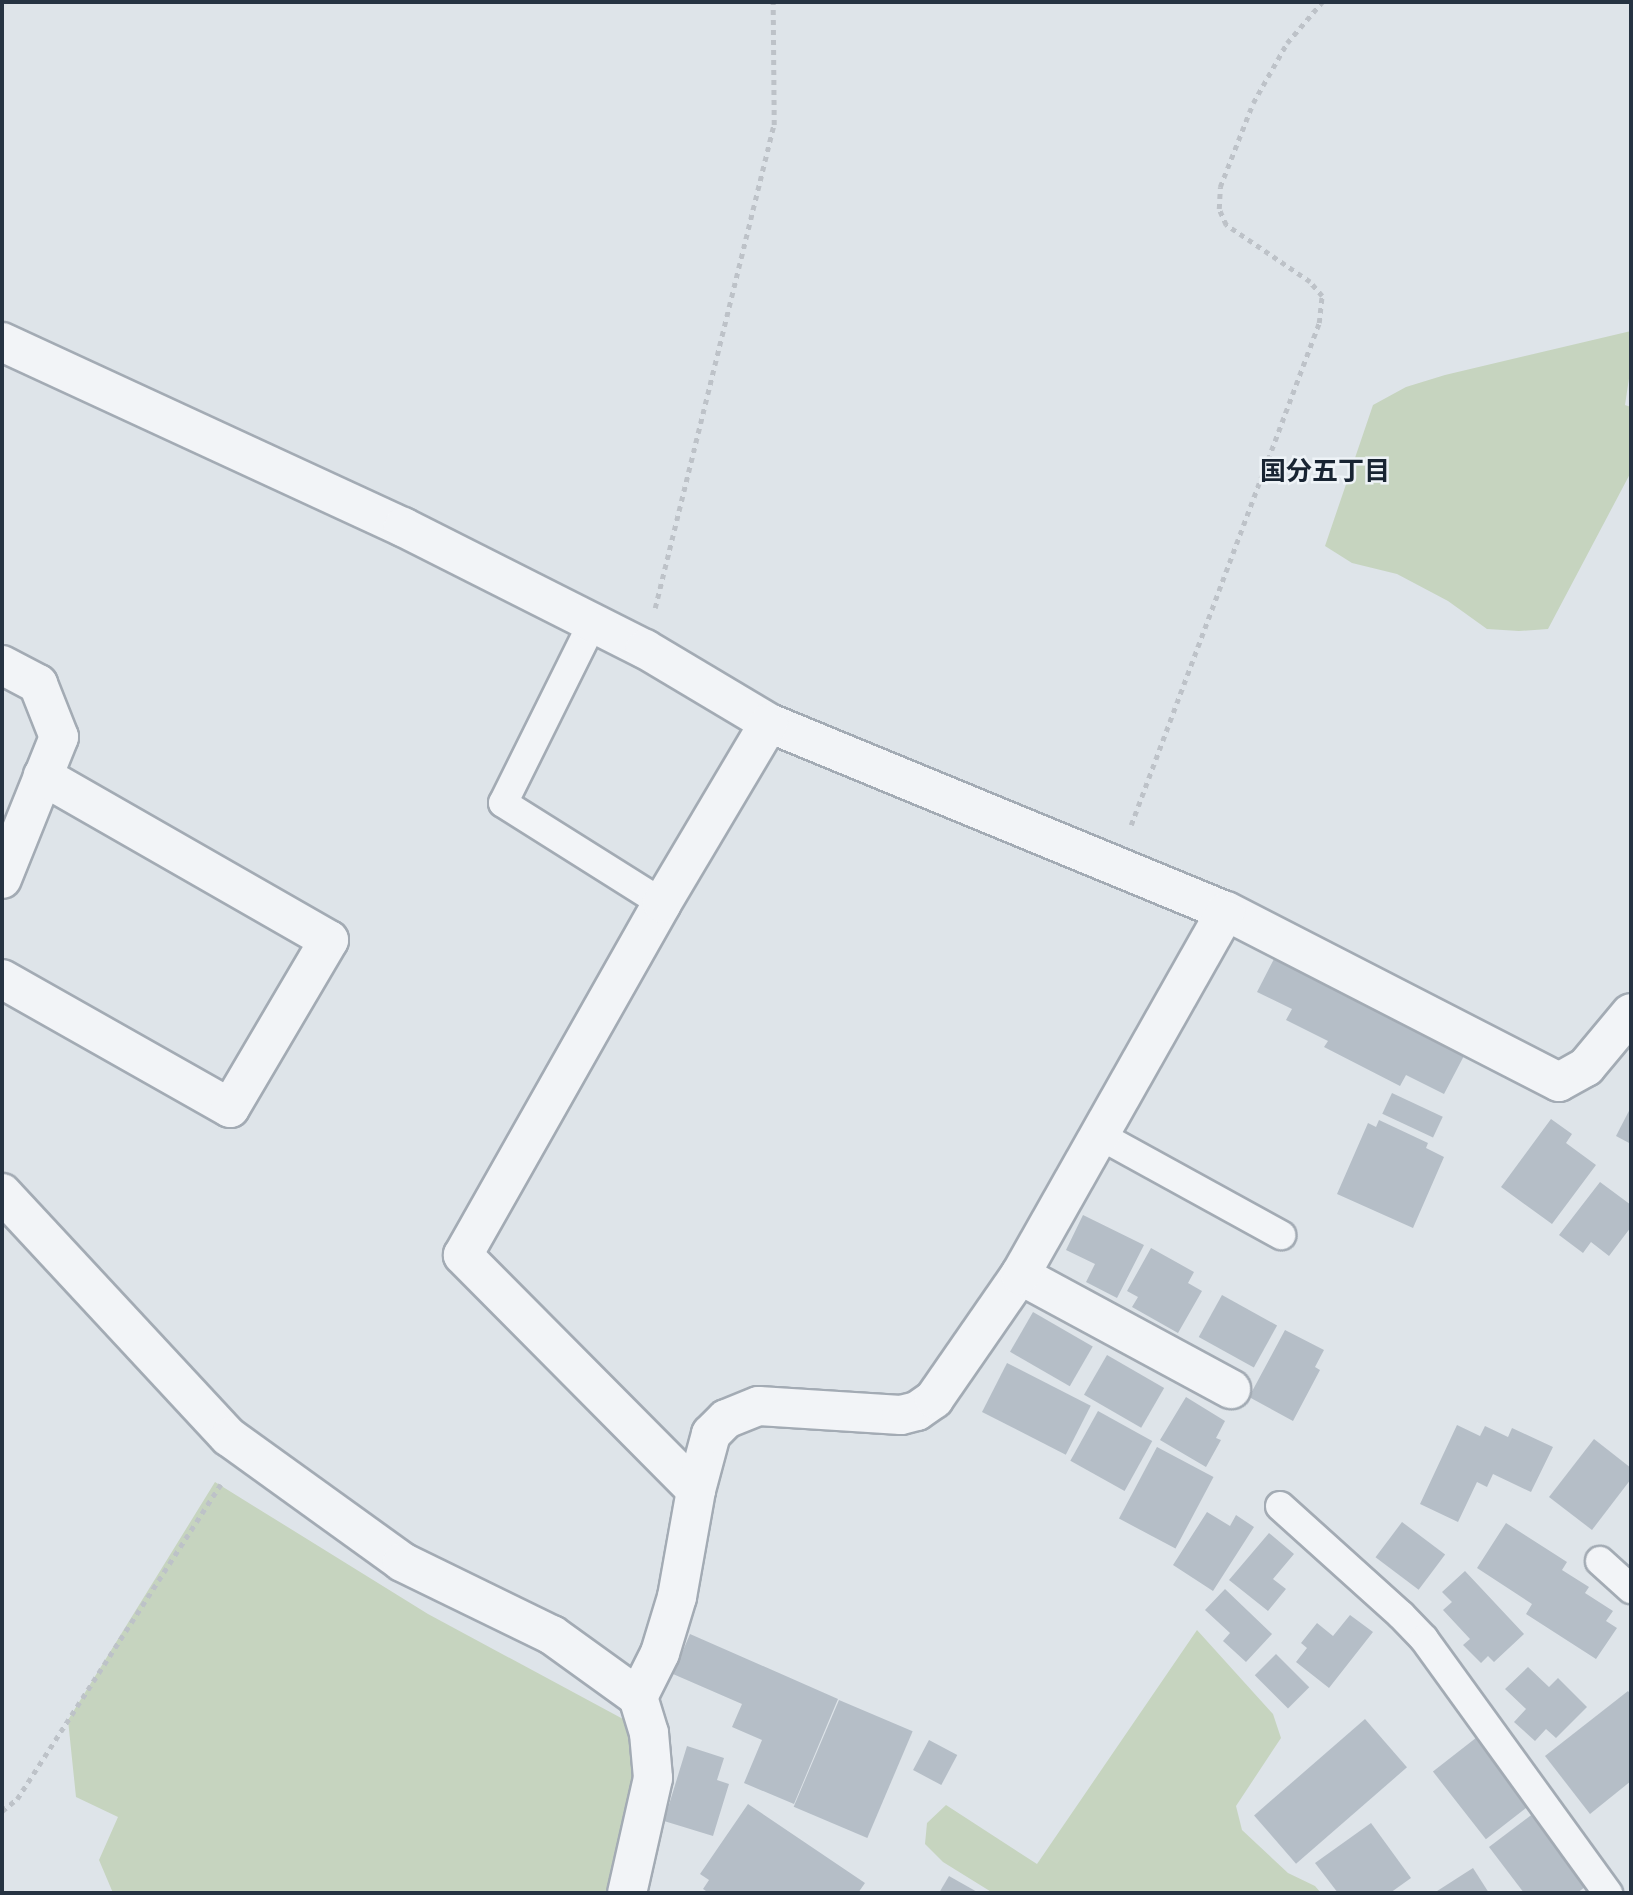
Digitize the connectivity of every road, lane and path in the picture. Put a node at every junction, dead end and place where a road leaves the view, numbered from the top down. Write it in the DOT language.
graph roads {
  1 [pos="773,2"];
  2 [pos="1322,2"];
  3 [pos="2,342"];
  4 [pos="593,622"];
  5 [pos="645,649"];
  6 [pos="2,665"];
  7 [pos="769,723"];
  8 [pos="44,776"];
  9 [pos="1116,866"];
  10 [pos="2,879"];
  11 [pos="662,902"];
  12 [pos="1226,911"];
  13 [pos="2,979"];
  14 [pos="1631,1013"];
  15 [pos="1099,1135"];
  16 [pos="2,1193"];
  17 [pos="1281,1235"];
  18 [pos="1020,1275"];
  19 [pos="1231,1389"];
  20 [pos="244,1448"];
  21 [pos="695,1490"];
  22 [pos="1280,1506"];
  23 [pos="1600,1561"];
  24 [pos="1631,1589"];
  25 [pos="638,1697"];
  26 [pos="2,1811"];
  27 [pos="627,1893"];
  28 [pos="1608,1893"];
  1 -- 5 [label="path"];
  2 -- 9 [label="path"];
  3 -- 4 [label="street"];
  4 -- 5 [label="street"];
  4 -- 11 [label="lane"];
  5 -- 7 [label="street"];
  6 -- 8 [label="street"];
  7 -- 9 [label="street"];
  7 -- 11 [label="street"];
  8 -- 10 [label="street"];
  8 -- 13 [label="street"];
  9 -- 12 [label="street"];
  11 -- 21 [label="street"];
  12 -- 14 [label="street"];
  12 -- 15 [label="street"];
  15 -- 17 [label="lane"];
  15 -- 18 [label="street"];
  16 -- 20 [label="street"];
  18 -- 19 [label="street"];
  18 -- 21 [label="street"];
  20 -- 25 [label="street"];
  20 -- 26 [label="path"];
  21 -- 25 [label="street"];
  22 -- 28 [label="lane"];
  23 -- 24 [label="lane"];
  25 -- 27 [label="street"];
}
